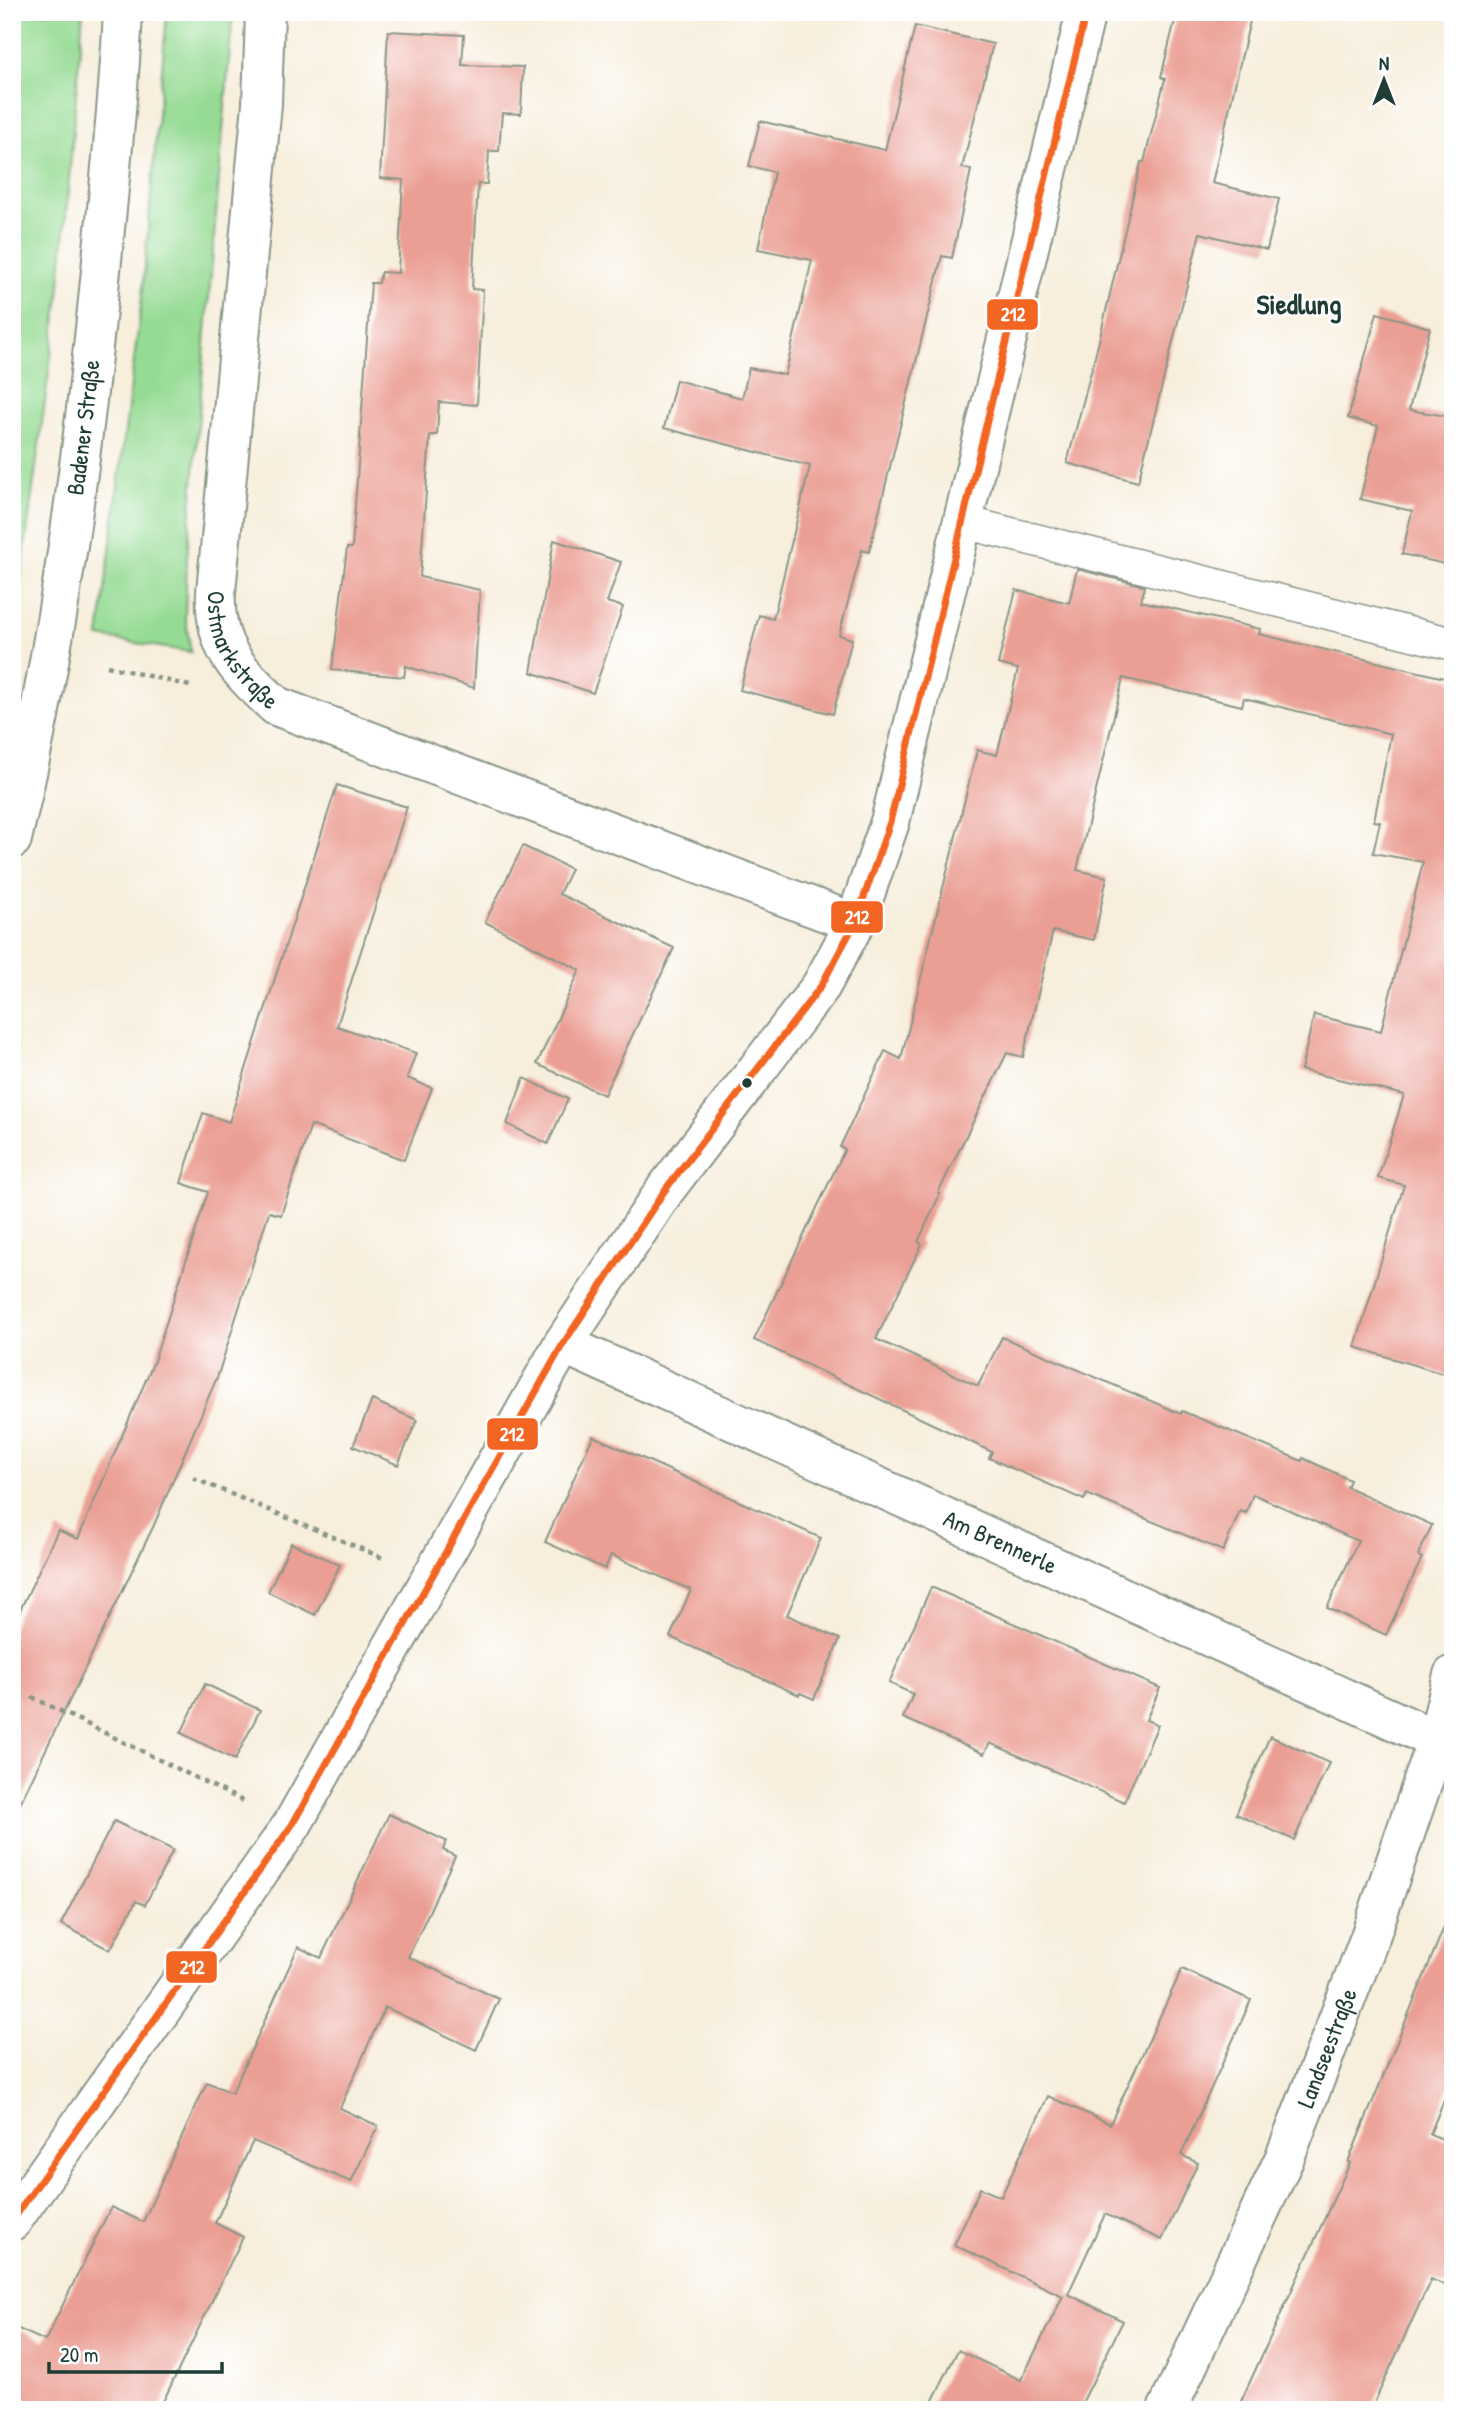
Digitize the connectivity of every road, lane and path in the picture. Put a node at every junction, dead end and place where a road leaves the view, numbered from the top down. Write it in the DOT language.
graph roads {
  1 [pos="123,12"];
  2 [pos="265,12"];
  3 [pos="1086,12"];
  4 [pos="962,522"];
  5 [pos="1453,644"];
  6 [pos="12,839"];
  7 [pos="855,923"];
  8 [pos="563,1344"];
  9 [pos="193,1478"];
  10 [pos="432,1579"];
  11 [pos="1453,1675"];
  12 [pos="32,1698"];
  13 [pos="1437,1740"];
  14 [pos="292,1825"];
  15 [pos="12,2221"];
  16 [pos="1167,2410"];
  1 -- 6 [label="street, Badener Straße"];
  2 -- 7 [label="street, Ostmarkstraße"];
  3 -- 4 [label="street"];
  4 -- 5 [label="lane"];
  4 -- 7 [label="street"];
  7 -- 8 [label="street"];
  8 -- 10 [label="street"];
  8 -- 13 [label="street, Am Brennerle"];
  9 -- 10 [label="path"];
  10 -- 14 [label="street"];
  11 -- 13 [label="street, Landseestraße"];
  12 -- 14 [label="path"];
  13 -- 16 [label="street, Landseestraße"];
  14 -- 15 [label="street"];
}
